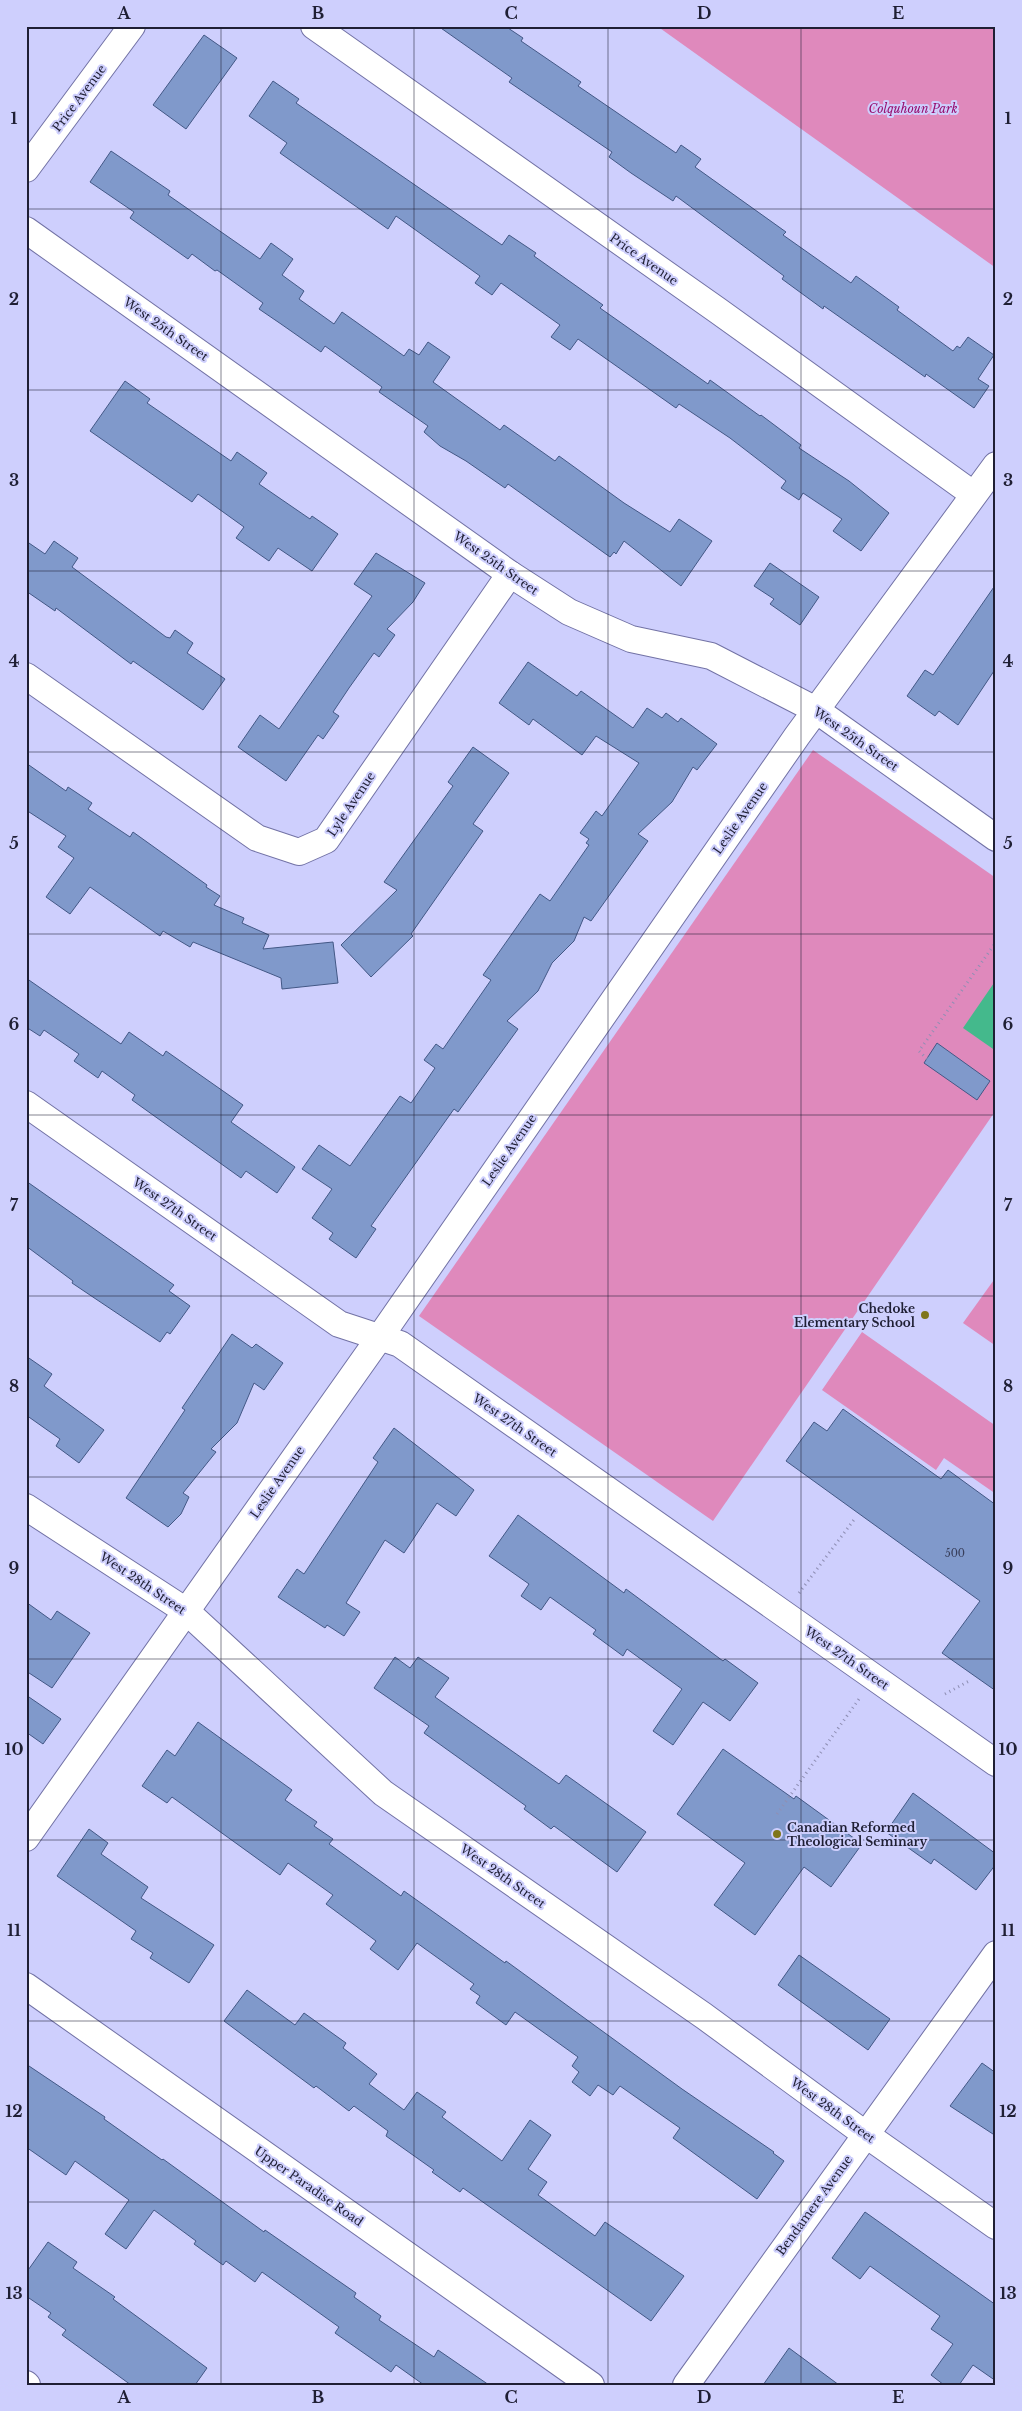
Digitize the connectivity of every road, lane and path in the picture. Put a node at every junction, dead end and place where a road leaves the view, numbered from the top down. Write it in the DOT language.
graph roads {
  1 [pos="132,26"];
  2 [pos="314,26"];
  3 [pos="26,169"];
  4 [pos="26,230"];
  5 [pos="996,465"];
  6 [pos="973,494"];
  7 [pos="510,574"];
  8 [pos="26,676"];
  9 [pos="816,710"];
  10 [pos="996,838"];
  11 [pos="996,942"];
  12 [pos="927,1059"];
  13 [pos="26,1104"];
  14 [pos="380,1337"];
  15 [pos="26,1507"];
  16 [pos="856,1517"];
  17 [pos="186,1611"];
  18 [pos="784,1613"];
  19 [pos="874,1677"];
  20 [pos="996,1763"];
  21 [pos="777,1814"];
  22 [pos="26,1838"];
  23 [pos="996,1954"];
  24 [pos="26,1986"];
  25 [pos="865,2134"];
  26 [pos="996,2226"];
  27 [pos="591,2385"];
  28 [pos="686,2385"];
  1 -- 3 [label="street, Price Avenue"];
  2 -- 6 [label="street, Price Avenue"];
  4 -- 7 [label="street, West 25th Street"];
  5 -- 6 [label="street, Leslie Avenue"];
  6 -- 9 [label="street, Leslie Avenue"];
  7 -- 8 [label="street, Lyle Avenue"];
  7 -- 9 [label="street, West 25th Street"];
  9 -- 10 [label="street, West 25th Street"];
  9 -- 14 [label="street, Leslie Avenue"];
  11 -- 12 [label="path"];
  13 -- 14 [label="street, West 27th Street"];
  14 -- 17 [label="street, Leslie Avenue"];
  14 -- 18 [label="street, West 27th Street"];
  15 -- 17 [label="street, West 28th Street"];
  16 -- 18 [label="path"];
  17 -- 22 [label="street, Leslie Avenue"];
  17 -- 25 [label="street, West 28th Street"];
  18 -- 19 [label="street, West 27th Street"];
  19 -- 20 [label="street, West 27th Street"];
  19 -- 21 [label="path"];
  23 -- 25 [label="street, Bendamere Avenue"];
  24 -- 27 [label="street, Upper Paradise Road"];
  25 -- 26 [label="street, West 28th Street"];
  25 -- 28 [label="street, Bendamere Avenue"];
}
